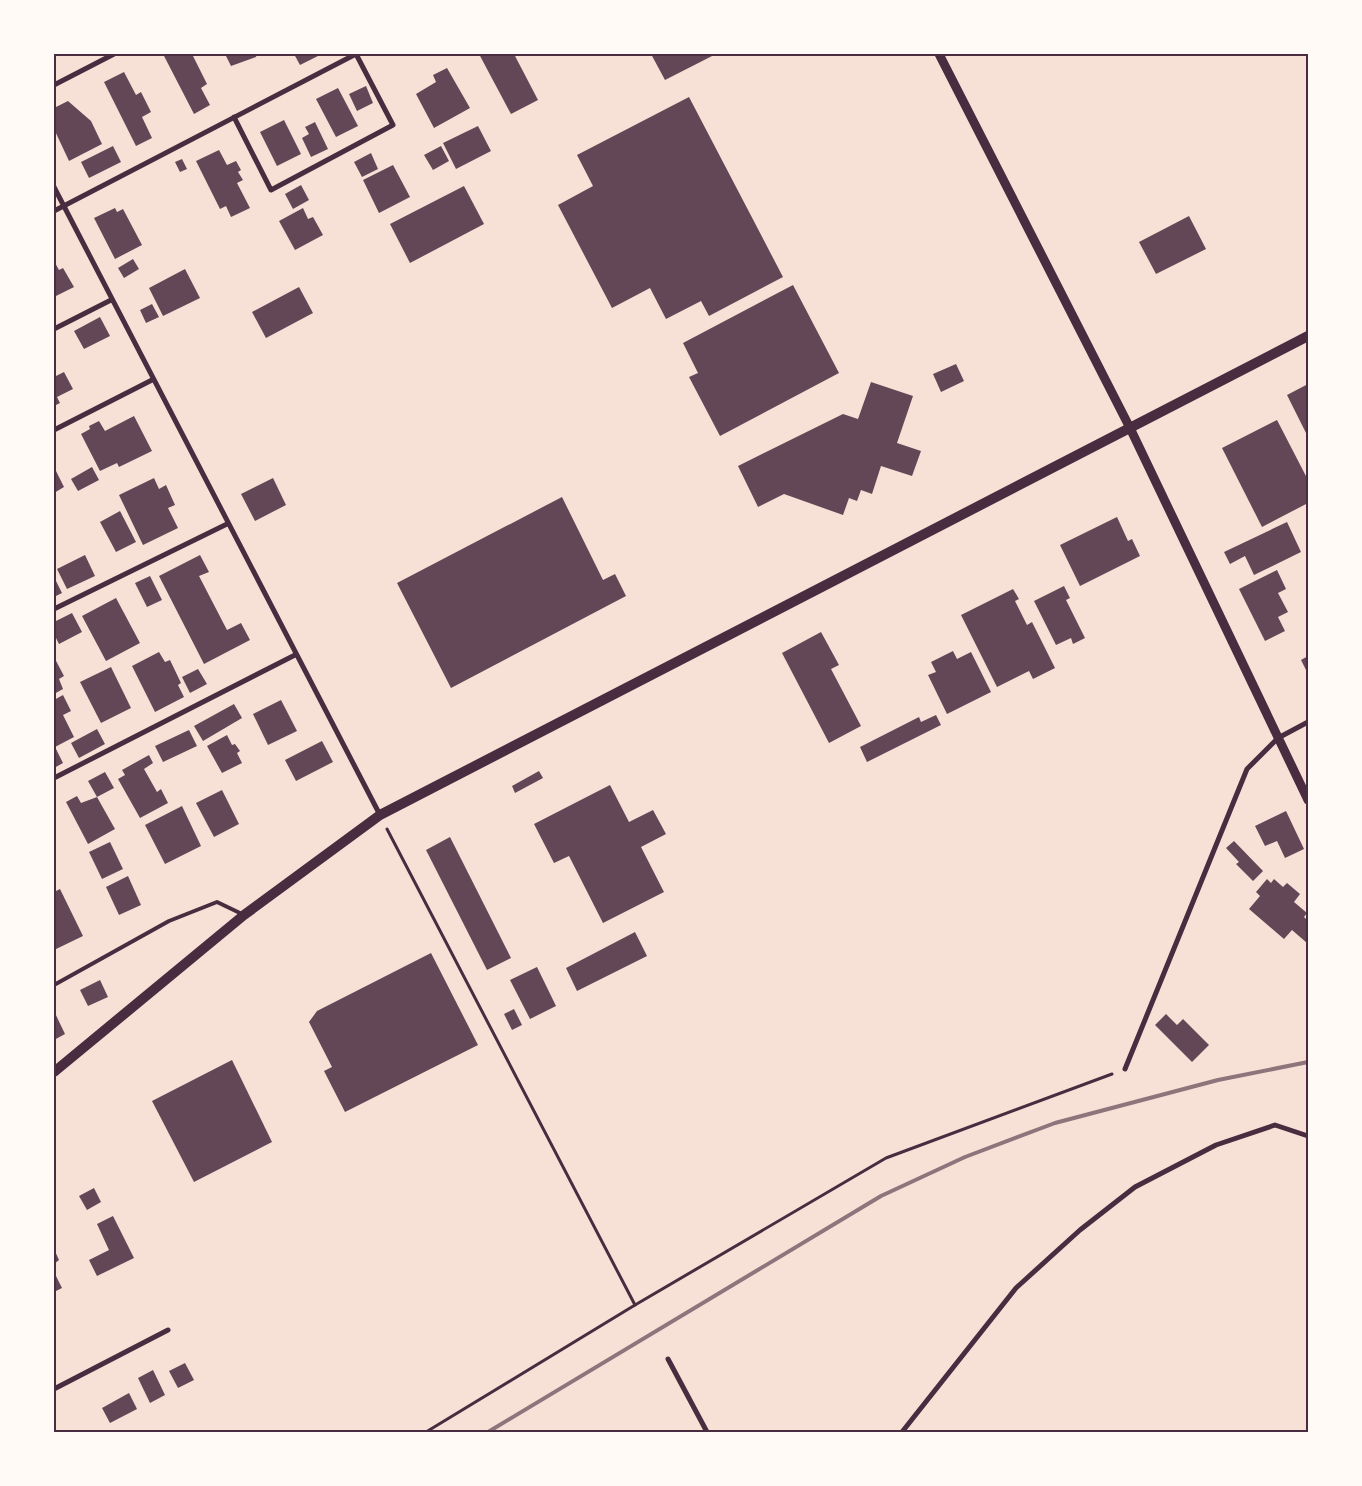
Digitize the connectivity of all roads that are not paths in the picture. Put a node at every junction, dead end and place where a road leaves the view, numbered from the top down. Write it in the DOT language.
graph roads {
  1 [pos="114,54"];
  2 [pos="939,54"];
  3 [pos="54,85"];
  4 [pos="234,117"];
  5 [pos="54,187"];
  6 [pos="63,206"];
  7 [pos="54,211"];
  8 [pos="111,300"];
  9 [pos="54,329"];
  10 [pos="1308,336"];
  11 [pos="152,380"];
  12 [pos="1130,428"];
  13 [pos="54,430"];
  14 [pos="227,524"];
  15 [pos="54,609"];
  16 [pos="295,655"];
  17 [pos="1308,722"];
  18 [pos="1278,738"];
  19 [pos="54,778"];
  20 [pos="1308,800"];
  21 [pos="380,815"];
  22 [pos="244,915"];
  23 [pos="54,986"];
  24 [pos="1125,1069"];
  25 [pos="54,1072"];
  26 [pos="1308,1136"];
  27 [pos="168,1330"];
  28 [pos="668,1359"];
  29 [pos="54,1389"];
  30 [pos="706,1432"];
  31 [pos="902,1432"];
  1 -- 3 [label="street"];
  2 -- 12 [label="street"];
  4 -- 4 [label="street"];
  4 -- 6 [label="street"];
  5 -- 6 [label="street"];
  6 -- 7 [label="street"];
  6 -- 8 [label="street"];
  8 -- 9 [label="street"];
  8 -- 11 [label="street"];
  10 -- 12 [label="main road"];
  11 -- 13 [label="street"];
  11 -- 14 [label="street"];
  12 -- 18 [label="street"];
  12 -- 21 [label="main road"];
  14 -- 15 [label="street"];
  14 -- 16 [label="street"];
  16 -- 19 [label="street"];
  16 -- 21 [label="street"];
  17 -- 18 [label="street"];
  18 -- 20 [label="street"];
  18 -- 24 [label="street"];
  21 -- 22 [label="main road"];
  22 -- 23 [label="lane"];
  22 -- 25 [label="main road"];
  26 -- 31 [label="street"];
  27 -- 29 [label="street"];
  28 -- 30 [label="street"];
}
